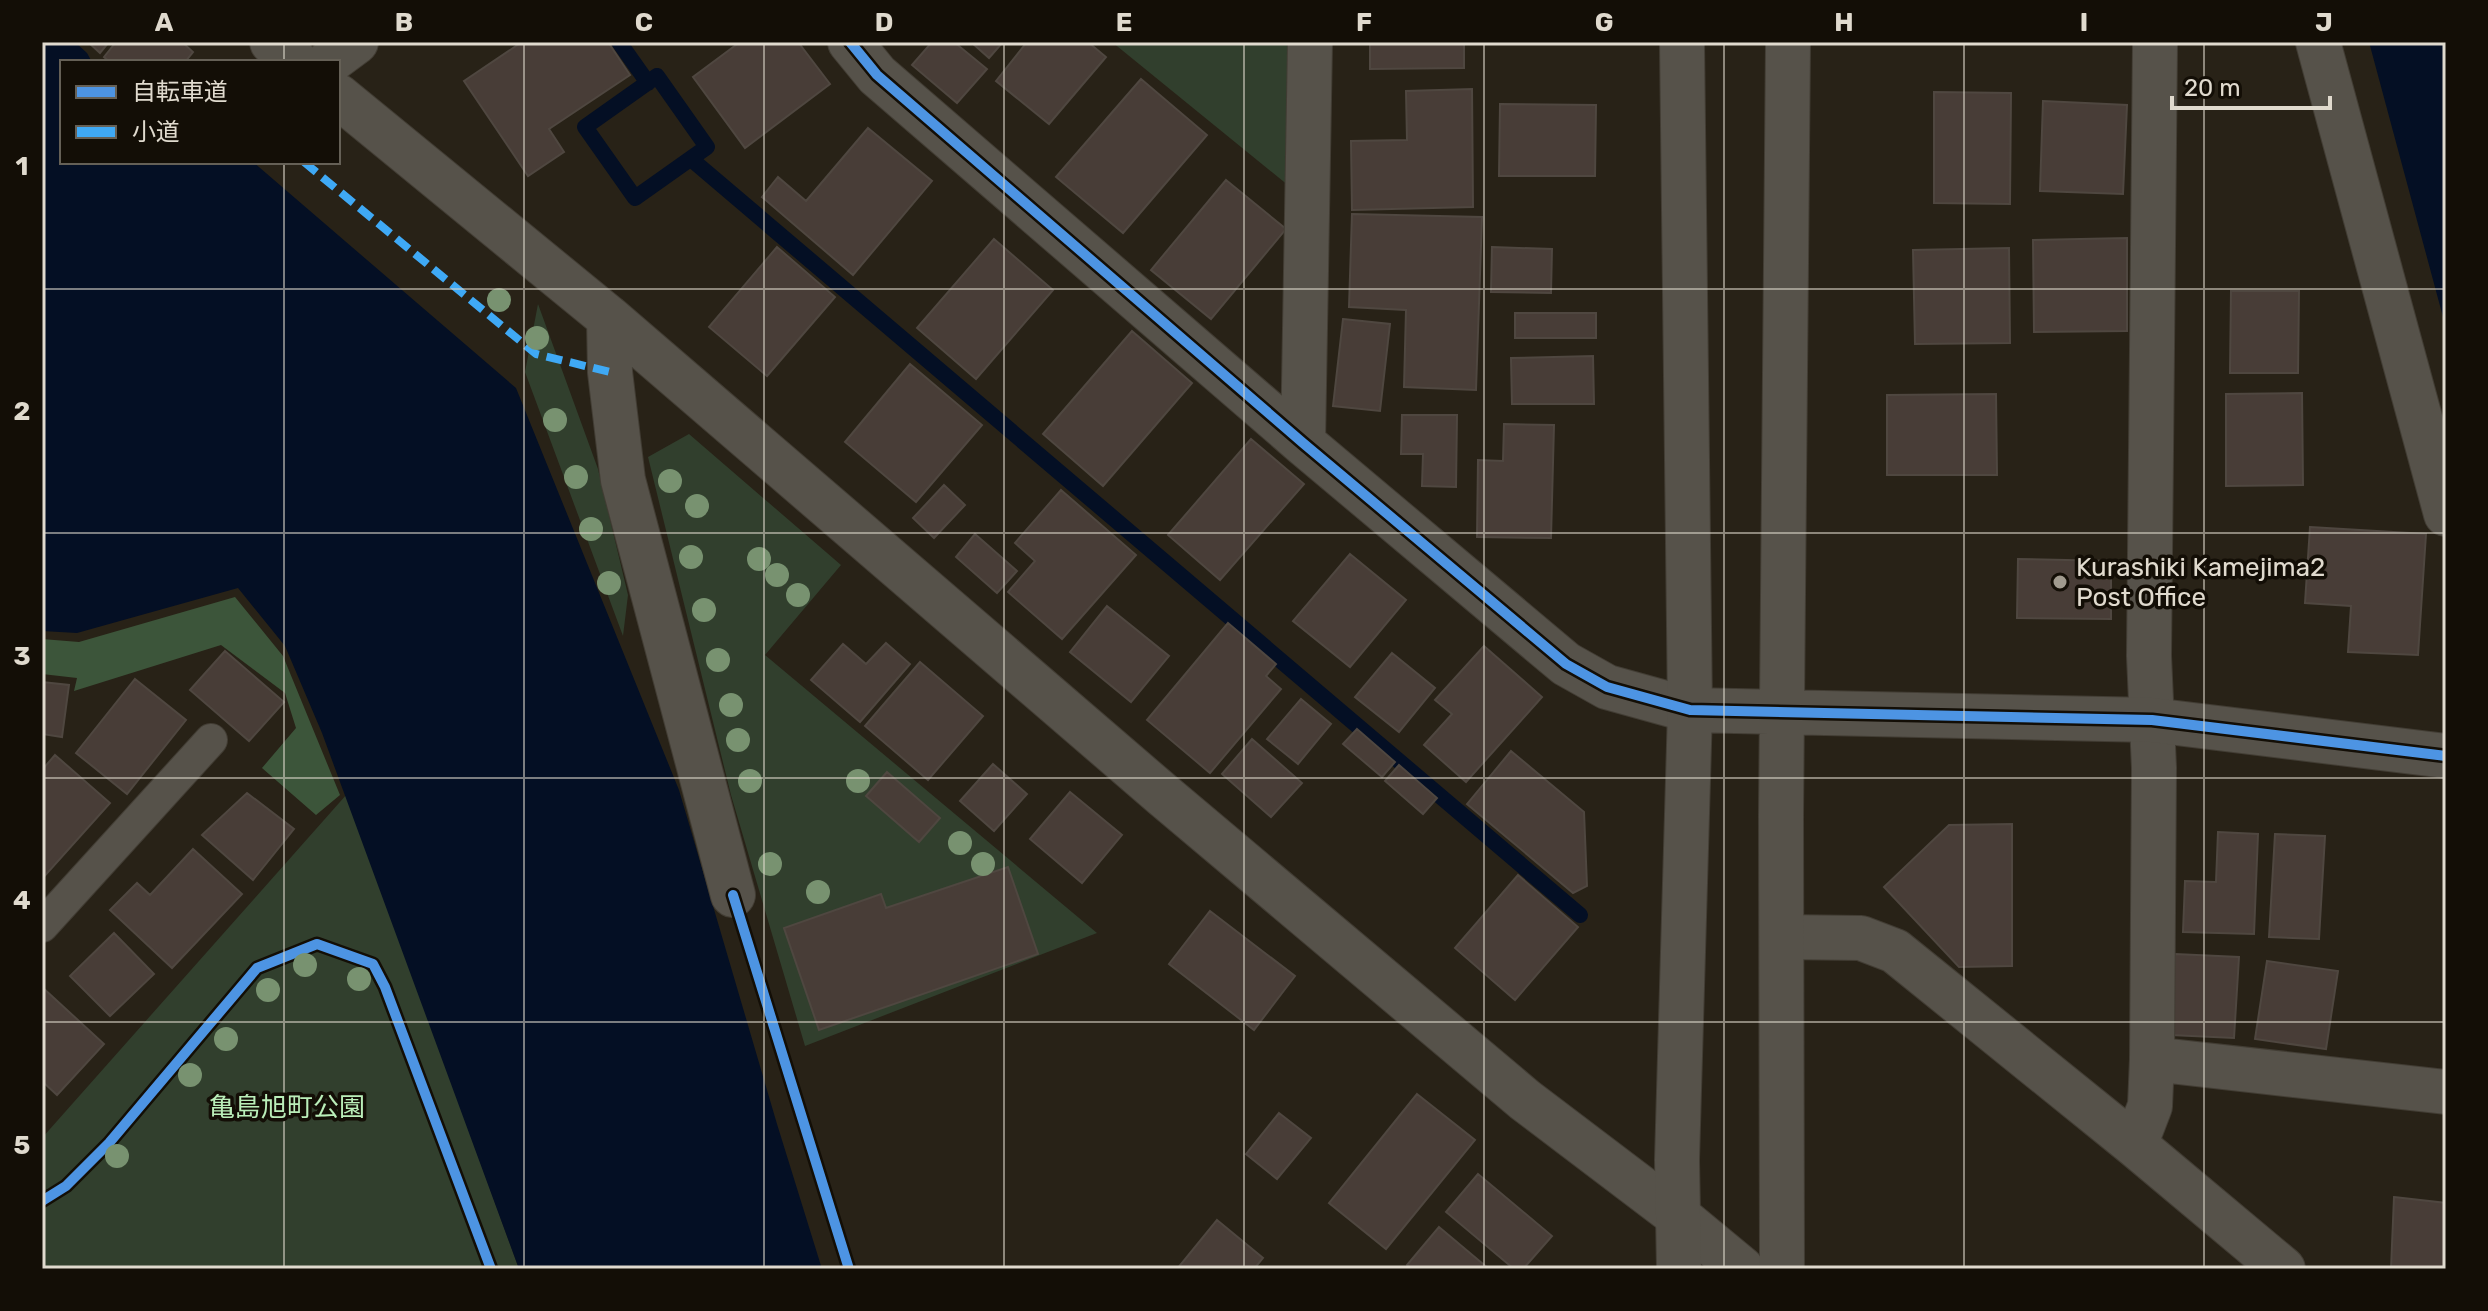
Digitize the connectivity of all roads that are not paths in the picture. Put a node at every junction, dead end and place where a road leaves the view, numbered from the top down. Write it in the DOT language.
graph roads {
  1 [pos="272,42"];
  2 [pos="356,42"];
  3 [pos="850,42"];
  4 [pos="1310,42"];
  5 [pos="1682,42"];
  6 [pos="1788,42"];
  7 [pos="2155,42"];
  8 [pos="2318,42"];
  9 [pos="294,60"];
  10 [pos="332,60"];
  11 [pos="340,98"];
  12 [pos="609,318"];
  13 [pos="1303,443"];
  14 [pos="2446,514"];
  15 [pos="1690,710"];
  16 [pos="1783,712"];
  17 [pos="2152,720"];
  18 [pos="211,740"];
  19 [pos="2446,756"];
  20 [pos="733,895"];
  21 [pos="42,926"];
  22 [pos="1782,937"];
  23 [pos="2152,1059"];
  24 [pos="2446,1092"];
  25 [pos="2135,1145"];
  26 [pos="1678,1216"];
  27 [pos="1679,1269"];
  28 [pos="1742,1269"];
  29 [pos="1782,1269"];
  30 [pos="2283,1269"];
  1 -- 9 [label="street"];
  2 -- 10 [label="street"];
  3 -- 13 [label="street"];
  4 -- 13 [label="street"];
  5 -- 15 [label="street"];
  6 -- 16 [label="street"];
  7 -- 17 [label="street"];
  8 -- 14 [label="street"];
  11 -- 12 [label="street"];
  12 -- 20 [label="street"];
  12 -- 26 [label="street"];
  13 -- 15 [label="street"];
  15 -- 16 [label="street"];
  15 -- 26 [label="street"];
  16 -- 17 [label="street"];
  16 -- 22 [label="street"];
  17 -- 19 [label="street"];
  17 -- 23 [label="street"];
  18 -- 21 [label="lane"];
  22 -- 25 [label="street"];
  22 -- 29 [label="street"];
  23 -- 24 [label="street"];
  23 -- 25 [label="street"];
  25 -- 30 [label="street"];
  26 -- 27 [label="street"];
  26 -- 28 [label="street"];
}
